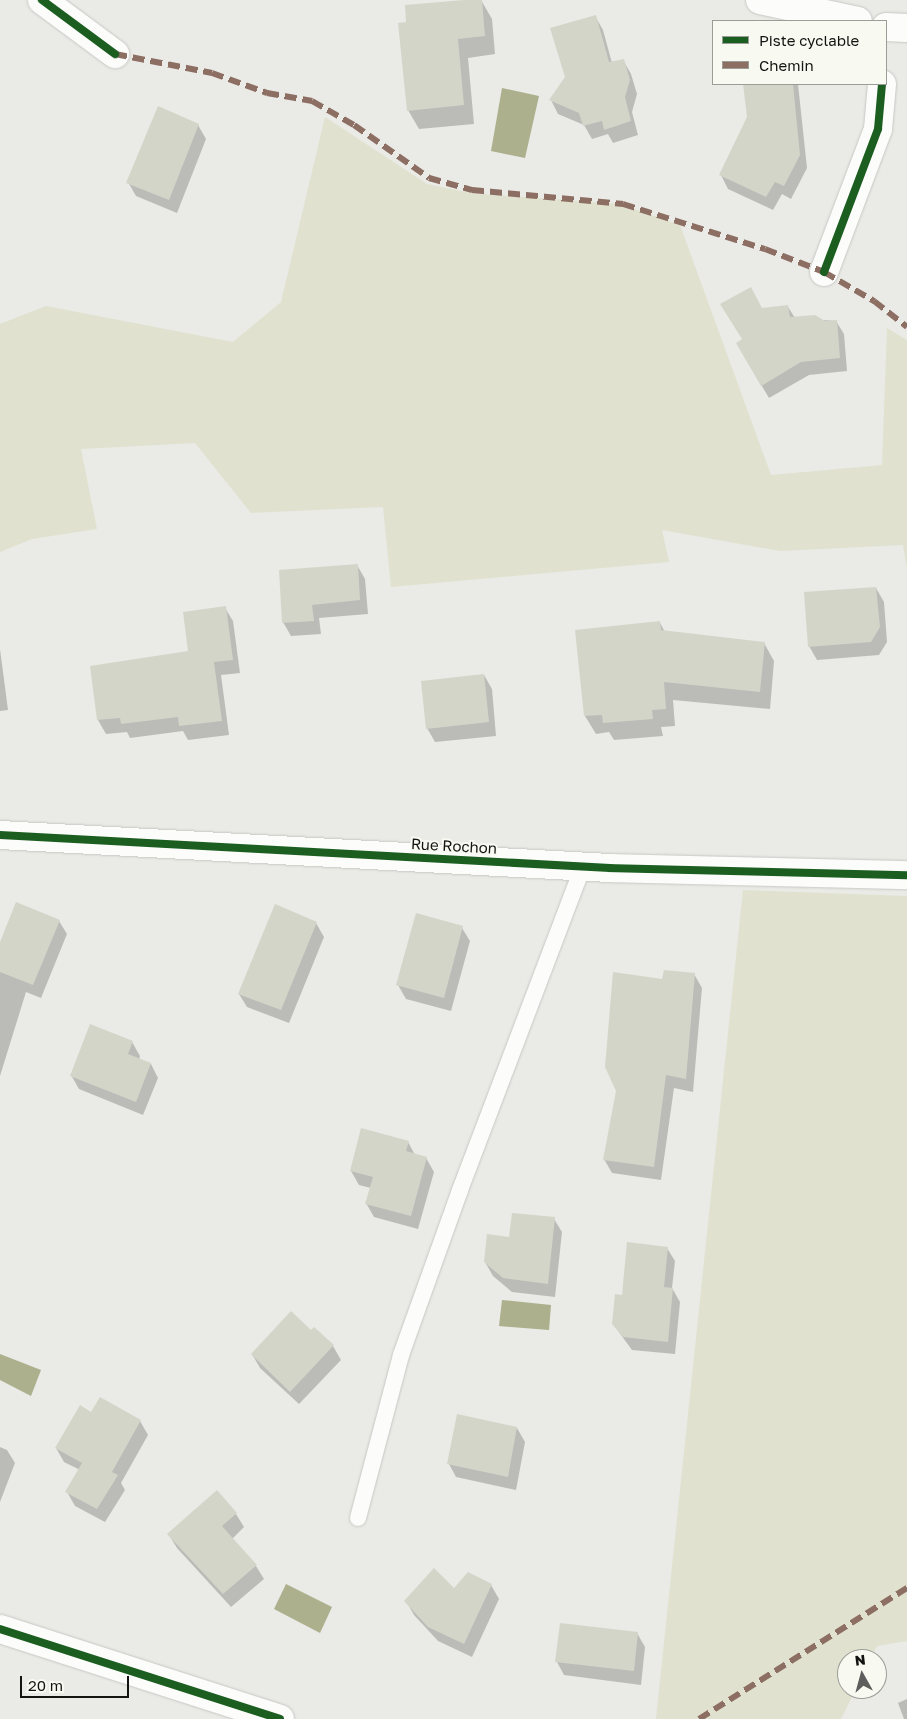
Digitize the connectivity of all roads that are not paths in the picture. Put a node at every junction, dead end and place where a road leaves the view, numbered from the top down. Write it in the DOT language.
graph roads {
  1 [pos="42,0"];
  2 [pos="760,0"];
  3 [pos="853,20"];
  4 [pos="115,54"];
  5 [pos="882,85"];
  6 [pos="824,272"];
  7 [pos="0,835"];
  8 [pos="583,866"];
  9 [pos="907,875"];
  10 [pos="358,1518"];
  11 [pos="0,1629"];
  12 [pos="280,1719"];
  1 -- 4 [label="street"];
  2 -- 3 [label="street"];
  5 -- 6 [label="street"];
  7 -- 8 [label="street, Rue Rochon"];
  8 -- 9 [label="street, Rue Rochon"];
  8 -- 10 [label="lane"];
  11 -- 12 [label="street"];
}
